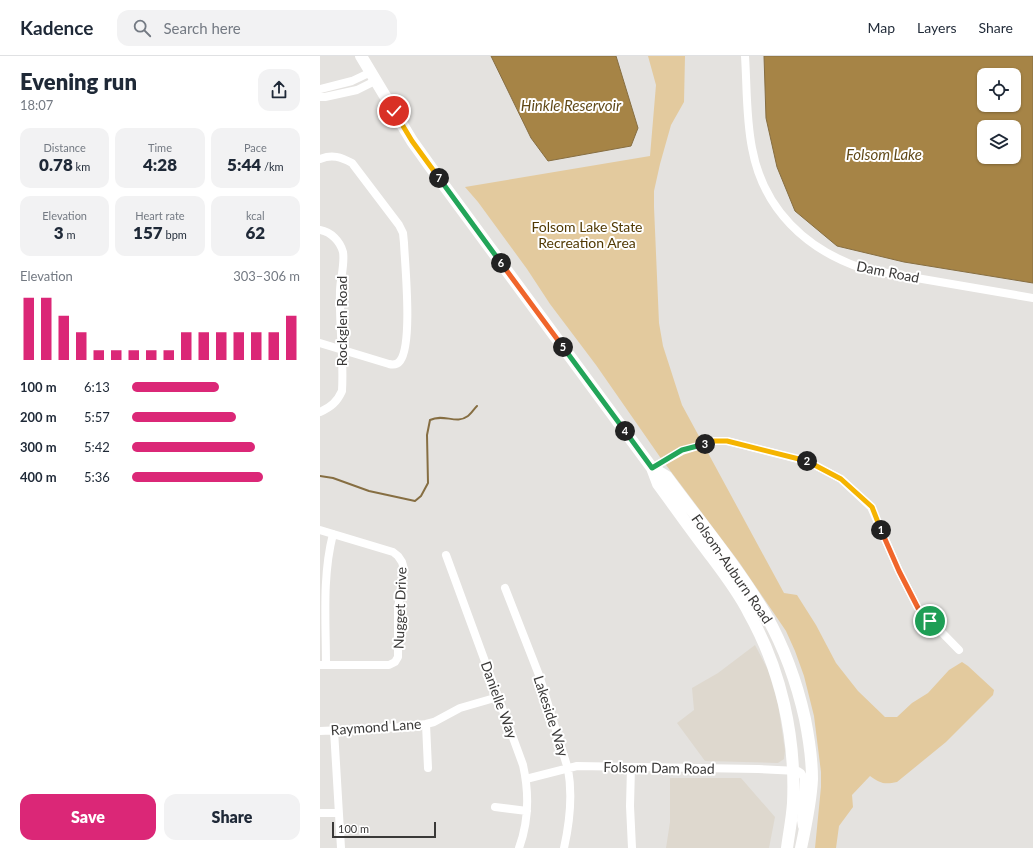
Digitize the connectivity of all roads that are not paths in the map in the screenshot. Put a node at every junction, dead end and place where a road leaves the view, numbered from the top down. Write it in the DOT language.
graph roads {
  1 [pos="361,56"];
  2 [pos="745,56"];
  3 [pos="373,76"];
  4 [pos="320,89"];
  5 [pos="320,97"];
  6 [pos="320,159"];
  7 [pos="320,230"];
  8 [pos="1033,298"];
  9 [pos="320,343"];
  10 [pos="341,349"];
  11 [pos="320,412"];
  12 [pos="652,468"];
  13 [pos="320,530"];
  14 [pos="333,534"];
  15 [pos="446,555"];
  16 [pos="505,588"];
  17 [pos="323,604"];
  18 [pos="959,650"];
  19 [pos="323,665"];
  20 [pos="498,698"];
  21 [pos="426,724"];
  22 [pos="334,730"];
  23 [pos="320,731"];
  24 [pos="631,767"];
  25 [pos="428,768"];
  26 [pos="568,769"];
  27 [pos="793,770"];
  28 [pos="526,779"];
  29 [pos="495,807"];
  30 [pos="527,811"];
  31 [pos="808,812"];
  32 [pos="320,813"];
  33 [pos="339,813"];
  34 [pos="804,834"];
  35 [pos="341,848"];
  36 [pos="519,848"];
  37 [pos="564,848"];
  38 [pos="632,848"];
  39 [pos="787,848"];
  40 [pos="801,848"];
  41 [pos="809,848"];
  1 -- 3 [label="main road, Folsom-Auburn Road"];
  2 -- 8 [label="street, Dam Road"];
  3 -- 4 [label="street"];
  3 -- 5 [label="street"];
  3 -- 12 [label="main road, Folsom-Auburn Road"];
  6 -- 10 [label="street"];
  7 -- 10 [label="street, Rockglen Road"];
  9 -- 10 [label="street"];
  10 -- 11 [label="street, Rockglen Road"];
  12 -- 18 [label="street"];
  12 -- 27 [label="main road, Folsom-Auburn Road"];
  12 -- 31 [label="main road, Folsom-Auburn Road"];
  13 -- 14 [label="street, Nugget Drive"];
  14 -- 17 [label="street"];
  14 -- 19 [label="street, Nugget Drive"];
  15 -- 20 [label="street, Danielle Way"];
  16 -- 26 [label="street, Lakeside Way"];
  17 -- 19 [label="street"];
  20 -- 21 [label="street, Raymond Lane"];
  20 -- 28 [label="street, Danielle Way"];
  21 -- 22 [label="street, Raymond Lane"];
  21 -- 25 [label="street"];
  22 -- 23 [label="street, Raymond Lane"];
  22 -- 33 [label="street"];
  24 -- 26 [label="street, Folsom Dam Road"];
  24 -- 27 [label="street, Folsom Dam Road"];
  24 -- 38 [label="street"];
  26 -- 28 [label="street, Folsom Dam Road"];
  26 -- 37 [label="street, Lakeside Way"];
  27 -- 34 [label="street"];
  27 -- 39 [label="main road, Folsom-Auburn Road"];
  28 -- 30 [label="street, Danielle Way"];
  29 -- 30 [label="street"];
  30 -- 36 [label="street, Danielle Way"];
  31 -- 34 [label="main road, Folsom-Auburn Road"];
  31 -- 41 [label="main road"];
  32 -- 33 [label="street"];
  33 -- 35 [label="street"];
  34 -- 40 [label="main road, Folsom-Auburn Road"];
}
